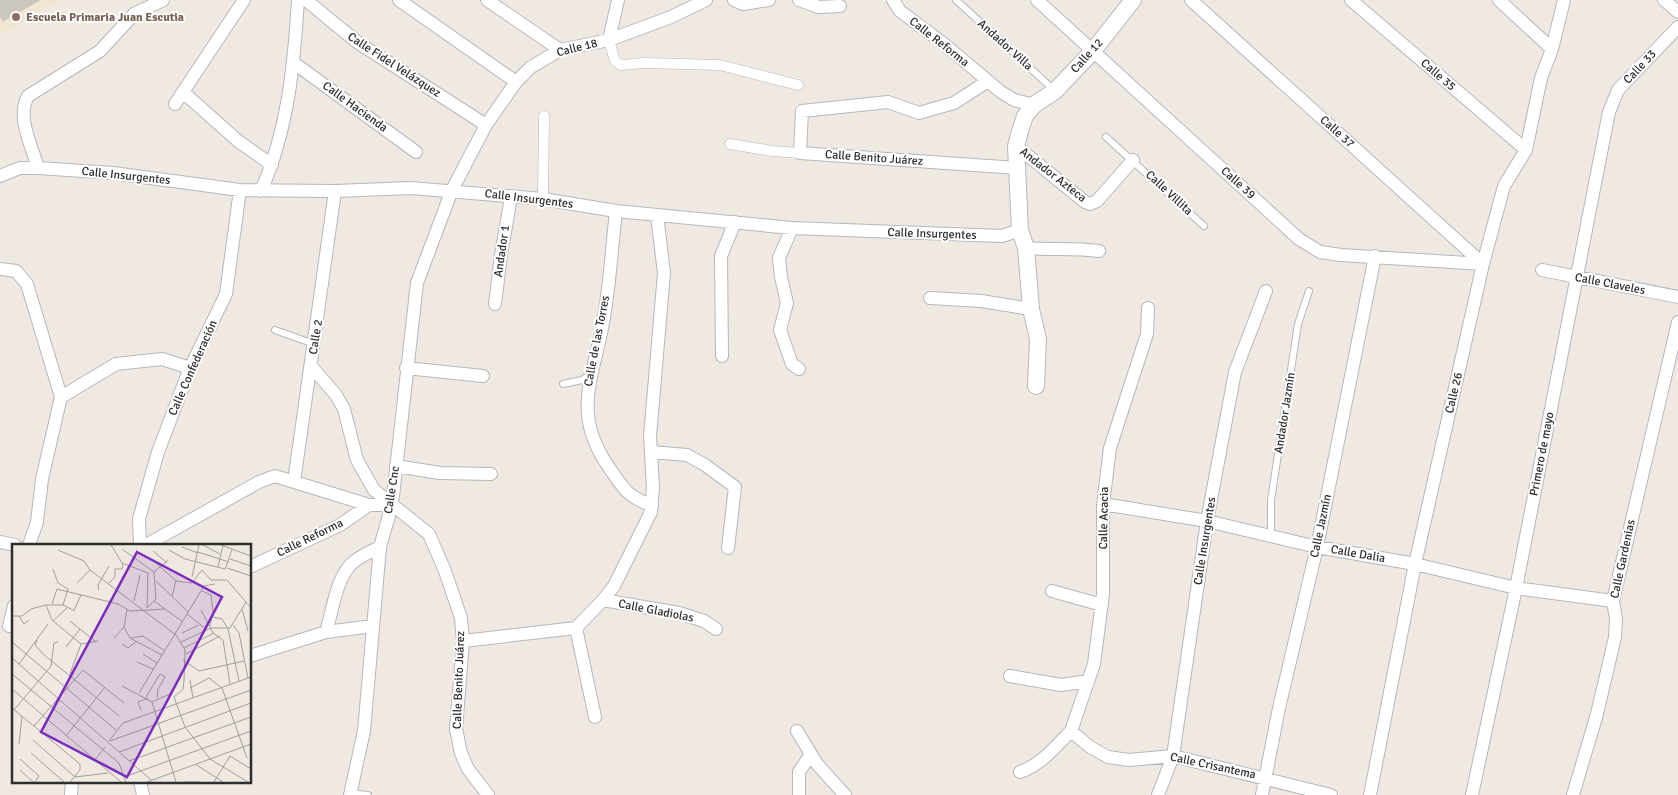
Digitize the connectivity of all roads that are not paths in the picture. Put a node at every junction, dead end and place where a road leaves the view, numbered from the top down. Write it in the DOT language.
graph roads {
  1 [pos="164,0"];
  2 [pos="244,0"];
  3 [pos="298,0"];
  4 [pos="306,0"];
  5 [pos="399,0"];
  6 [pos="487,0"];
  7 [pos="618,0"];
  8 [pos="706,0"];
  9 [pos="734,0"];
  10 [pos="770,0"];
  11 [pos="893,0"];
  12 [pos="956,0"];
  13 [pos="1037,0"];
  14 [pos="1133,0"];
  15 [pos="1191,0"];
  16 [pos="1351,0"];
  17 [pos="1499,0"];
  18 [pos="1564,0"];
  19 [pos="1664,0"];
  20 [pos="804,2"];
  21 [pos="840,6"];
  22 [pos="1678,12"];
  23 [pos="1678,27"];
  24 [pos="609,40"];
  25 [pos="1552,49"];
  26 [pos="560,50"];
  27 [pos="1093,51"];
  28 [pos="294,63"];
  29 [pos="988,81"];
  30 [pos="516,82"];
  31 [pos="798,85"];
  32 [pos="1055,90"];
  33 [pos="183,92"];
  34 [pos="175,104"];
  35 [pos="1034,105"];
  36 [pos="1609,112"];
  37 [pos="544,116"];
  38 [pos="486,124"];
  39 [pos="1106,137"];
  40 [pos="730,144"];
  41 [pos="1016,146"];
  42 [pos="1526,150"];
  43 [pos="416,152"];
  44 [pos="800,153"];
  45 [pos="1133,160"];
  46 [pos="272,165"];
  47 [pos="38,168"];
  48 [pos="1018,168"];
  49 [pos="0,176"];
  50 [pos="240,190"];
  51 [pos="261,190"];
  52 [pos="452,190"];
  53 [pos="336,191"];
  54 [pos="511,198"];
  55 [pos="543,199"];
  56 [pos="616,211"];
  57 [pos="657,215"];
  58 [pos="735,222"];
  59 [pos="1204,226"];
  60 [pos="792,228"];
  61 [pos="1020,230"];
  62 [pos="1026,248"];
  63 [pos="1099,251"];
  64 [pos="1375,256"];
  65 [pos="1483,264"];
  66 [pos="0,269"];
  67 [pos="1542,270"];
  68 [pos="1576,278"];
  69 [pos="1266,291"];
  70 [pos="1309,291"];
  71 [pos="1678,297"];
  72 [pos="930,298"];
  73 [pos="496,304"];
  74 [pos="1148,308"];
  75 [pos="1031,309"];
  76 [pos="1678,322"];
  77 [pos="275,330"];
  78 [pos="315,345"];
  79 [pos="722,356"];
  80 [pos="311,366"];
  81 [pos="190,368"];
  82 [pos="406,368"];
  83 [pos="799,369"];
  84 [pos="592,371"];
  85 [pos="483,376"];
  86 [pos="562,384"];
  87 [pos="1036,386"];
  88 [pos="61,397"];
  89 [pos="651,452"];
  90 [pos="396,466"];
  91 [pos="491,474"];
  92 [pos="294,482"];
  93 [pos="1103,504"];
  94 [pos="369,505"];
  95 [pos="392,505"];
  96 [pos="652,506"];
  97 [pos="1207,521"];
  98 [pos="1270,536"];
  99 [pos="29,544"];
  100 [pos="140,544"];
  101 [pos="148,544"];
  102 [pos="380,547"];
  103 [pos="1317,547"];
  104 [pos="728,548"];
  105 [pos="1415,564"];
  106 [pos="251,567"];
  107 [pos="1516,588"];
  108 [pos="1052,591"];
  109 [pos="603,600"];
  110 [pos="1613,601"];
  111 [pos="1102,605"];
  112 [pos="12,614"];
  113 [pos="9,626"];
  114 [pos="373,626"];
  115 [pos="576,628"];
  116 [pos="716,628"];
  117 [pos="326,632"];
  118 [pos="463,641"];
  119 [pos="251,656"];
  120 [pos="1010,676"];
  121 [pos="1088,681"];
  122 [pos="596,717"];
  123 [pos="797,731"];
  124 [pos="1071,731"];
  125 [pos="811,754"];
  126 [pos="1173,756"];
  127 [pos="1020,772"];
  128 [pos="1266,777"];
  129 [pos="72,782"];
  130 [pos="140,782"];
  131 [pos="350,794"];
  132 [pos="71,795"];
  133 [pos="143,795"];
  134 [pos="368,795"];
  135 [pos="488,795"];
  136 [pos="799,795"];
  137 [pos="845,795"];
  138 [pos="1158,795"];
  139 [pos="1262,795"];
  140 [pos="1331,795"];
  141 [pos="1370,795"];
  142 [pos="1472,795"];
  143 [pos="1573,795"];
  1 -- 47 [label="street"];
  2 -- 33 [label="street"];
  3 -- 28 [label="street"];
  4 -- 38 [label="street, Calle Fidel Velázquez"];
  5 -- 30 [label="street"];
  6 -- 26 [label="street"];
  7 -- 24 [label="street"];
  8 -- 24 [label="street, Calle 18"];
  9 -- 10 [label="street"];
  11 -- 29 [label="street, Calle Reforma"];
  12 -- 32 [label="lane, Andador Villa"];
  13 -- 27 [label="street, Calle 39"];
  14 -- 27 [label="street, Calle 12"];
  15 -- 65 [label="street, Calle 37"];
  16 -- 42 [label="street, Calle 35"];
  17 -- 25 [label="street"];
  18 -- 25 [label="street, Calle 26"];
  19 -- 22 [label="street"];
  20 -- 21 [label="street"];
  23 -- 36 [label="street, Calle 33"];
  24 -- 26 [label="street, Calle 18"];
  24 -- 31 [label="street"];
  25 -- 42 [label="street, Calle 26"];
  26 -- 30 [label="street, Calle 18"];
  27 -- 32 [label="street, Calle 12"];
  27 -- 64 [label="street, Calle 39"];
  28 -- 43 [label="street, Calle Hacienda"];
  28 -- 46 [label="street"];
  29 -- 35 [label="street, Calle Reforma"];
  29 -- 44 [label="street"];
  30 -- 38 [label="street, Calle 18"];
  32 -- 35 [label="street, Calle 12"];
  33 -- 34 [label="street"];
  33 -- 46 [label="street"];
  35 -- 41 [label="street"];
  36 -- 68 [label="street, Primero de mayo"];
  37 -- 55 [label="street"];
  38 -- 52 [label="street, Calle 18"];
  39 -- 45 [label="lane, Calle Villita"];
  40 -- 44 [label="street, Calle Benito Juárez"];
  41 -- 45 [label="street, Andador Azteca"];
  41 -- 48 [label="street"];
  42 -- 65 [label="street, Calle 26"];
  44 -- 48 [label="street, Calle Benito Juárez"];
  45 -- 59 [label="lane, Calle Villita"];
  46 -- 51 [label="street"];
  47 -- 49 [label="street, Calle Insurgentes"];
  47 -- 50 [label="street, Calle Insurgentes"];
  48 -- 61 [label="street"];
  50 -- 51 [label="street, Calle Insurgentes"];
  50 -- 81 [label="street, Calle Confederación"];
  51 -- 53 [label="street, Calle Insurgentes"];
  52 -- 53 [label="street, Calle Insurgentes"];
  52 -- 54 [label="street, Calle Insurgentes"];
  52 -- 82 [label="street, Calle Cnc"];
  53 -- 78 [label="street, Calle 2"];
  54 -- 55 [label="street, Calle Insurgentes"];
  54 -- 73 [label="street, Andador 1"];
  55 -- 56 [label="street, Calle Insurgentes"];
  56 -- 57 [label="street, Calle Insurgentes"];
  56 -- 84 [label="street, Calle de las Torres"];
  57 -- 58 [label="street, Calle Insurgentes"];
  57 -- 89 [label="street"];
  58 -- 60 [label="street, Calle Insurgentes"];
  58 -- 79 [label="street"];
  60 -- 61 [label="street, Calle Insurgentes"];
  60 -- 83 [label="street"];
  61 -- 62 [label="street"];
  62 -- 63 [label="street"];
  62 -- 75 [label="street"];
  64 -- 65 [label="street, Calle 39"];
  64 -- 103 [label="street, Calle Jazmín"];
  65 -- 105 [label="street, Calle 26"];
  66 -- 88 [label="street"];
  67 -- 68 [label="street, Calle Claveles"];
  68 -- 71 [label="street, Calle Claveles"];
  68 -- 107 [label="street, Primero de mayo"];
  69 -- 97 [label="street, Calle Insurgentes"];
  70 -- 98 [label="lane, Andador Jazmín"];
  72 -- 75 [label="street"];
  74 -- 93 [label="street, Calle Acacia"];
  75 -- 87 [label="street"];
  76 -- 110 [label="street, Calle Gardenias"];
  77 -- 78 [label="lane"];
  78 -- 80 [label="street, Calle 2"];
  80 -- 92 [label="street, Calle 2"];
  80 -- 95 [label="street, Calle Benito Juárez"];
  81 -- 88 [label="street"];
  81 -- 100 [label="street, Calle Confederación"];
  82 -- 85 [label="street"];
  82 -- 90 [label="street, Calle Cnc"];
  84 -- 86 [label="lane"];
  84 -- 96 [label="street, Calle de las Torres"];
  88 -- 99 [label="street"];
  89 -- 96 [label="street"];
  89 -- 104 [label="street"];
  90 -- 91 [label="street"];
  90 -- 95 [label="street, Calle Cnc"];
  92 -- 94 [label="street"];
  92 -- 101 [label="street"];
  93 -- 97 [label="street, Calle Dalia"];
  93 -- 111 [label="street, Calle Acacia"];
  94 -- 95 [label="street"];
  94 -- 106 [label="street, Calle Reforma"];
  95 -- 102 [label="street, Calle Cnc"];
  95 -- 118 [label="street, Calle Benito Juárez"];
  96 -- 109 [label="street"];
  97 -- 98 [label="street, Calle Dalia"];
  97 -- 126 [label="street, Calle Insurgentes"];
  98 -- 103 [label="street, Calle Dalia"];
  102 -- 114 [label="street, Calle Cnc"];
  102 -- 117 [label="street"];
  103 -- 105 [label="street, Calle Dalia"];
  103 -- 128 [label="street, Calle Jazmín"];
  105 -- 107 [label="street, Calle Dalia"];
  105 -- 141 [label="street, Calle 26"];
  107 -- 110 [label="street, Calle Dalia"];
  107 -- 142 [label="street, Primero de mayo"];
  108 -- 111 [label="street"];
  109 -- 115 [label="street, Calle Gladiolas"];
  109 -- 116 [label="street, Calle Gladiolas"];
  110 -- 143 [label="street, Calle Gardenias"];
  111 -- 121 [label="street, Calle Acacia"];
  112 -- 113 [label="street"];
  114 -- 117 [label="street"];
  114 -- 131 [label="street, Calle Cnc"];
  115 -- 118 [label="street"];
  115 -- 122 [label="street"];
  117 -- 119 [label="street"];
  118 -- 135 [label="street, Calle Benito Juárez"];
  120 -- 121 [label="street"];
  121 -- 124 [label="street, Calle Acacia"];
  123 -- 125 [label="street"];
  124 -- 126 [label="street, Calle Crisantema"];
  124 -- 127 [label="street"];
  125 -- 136 [label="street"];
  125 -- 137 [label="street"];
  126 -- 128 [label="street, Calle Crisantema"];
  126 -- 138 [label="street, Calle Insurgentes"];
  128 -- 139 [label="street, Calle Jazmín"];
  128 -- 140 [label="street, Calle Crisantema"];
  129 -- 132 [label="street"];
  130 -- 133 [label="street"];
  131 -- 134 [label="lane"];
}
